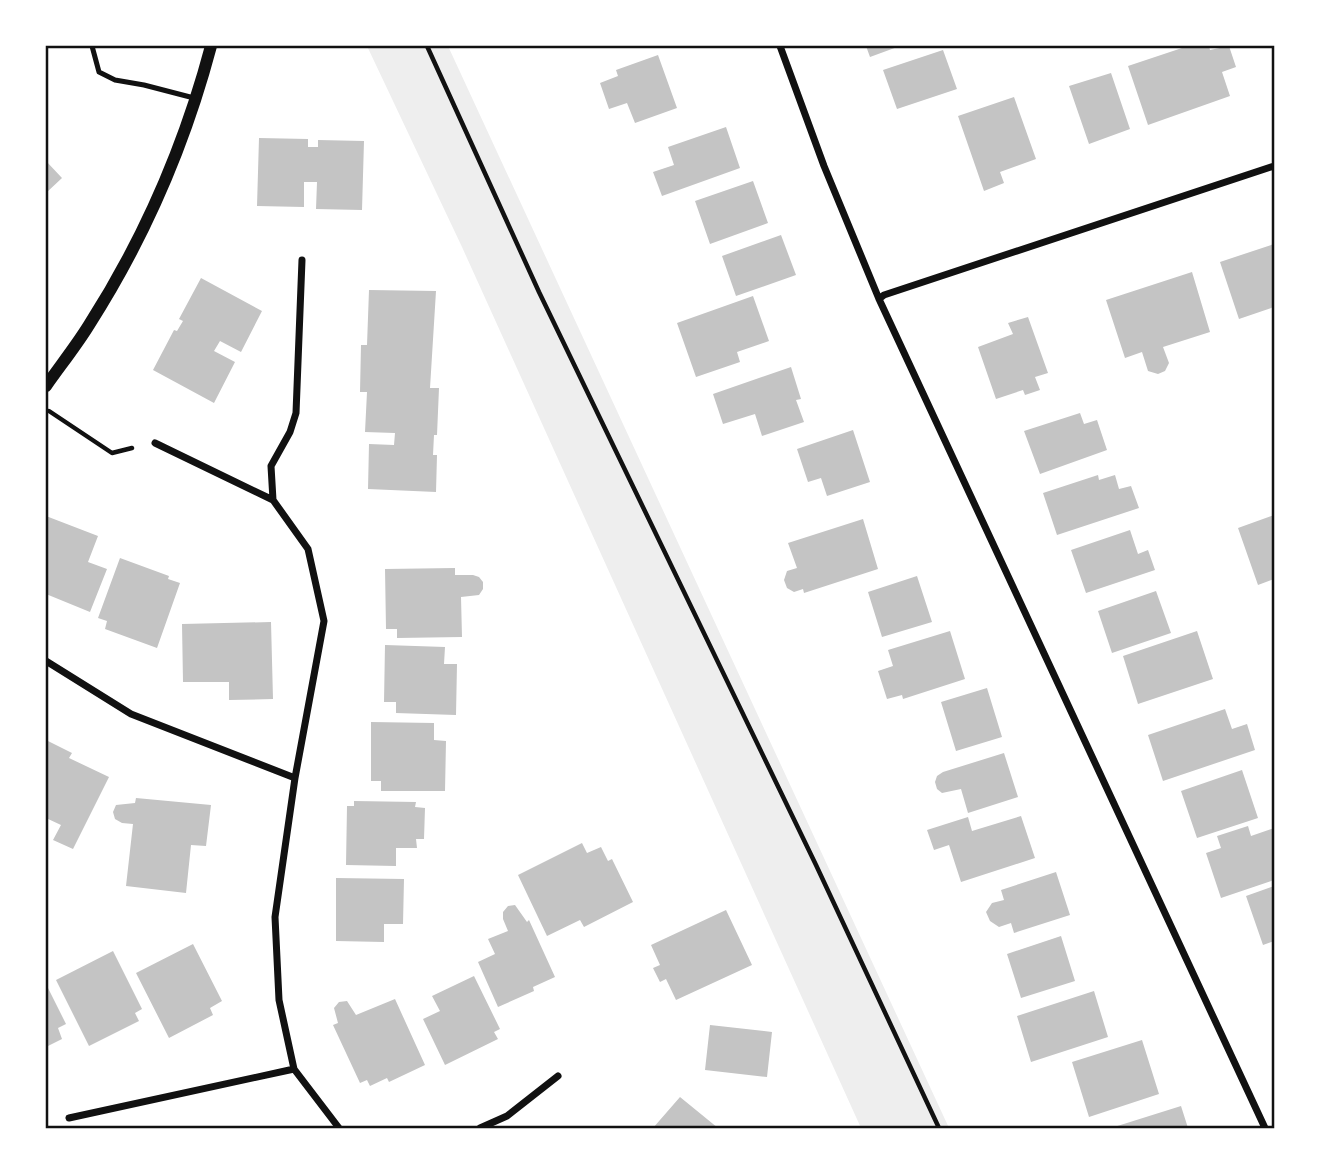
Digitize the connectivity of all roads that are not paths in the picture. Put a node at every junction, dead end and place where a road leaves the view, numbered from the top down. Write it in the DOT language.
graph roads {
  1 [pos="92,46"];
  2 [pos="211,46"];
  3 [pos="780,46"];
  4 [pos="197,99"];
  5 [pos="1275,166"];
  6 [pos="302,260"];
  7 [pos="879,299"];
  8 [pos="46,386"];
  9 [pos="155,443"];
  10 [pos="273,500"];
  11 [pos="46,661"];
  12 [pos="295,778"];
  13 [pos="294,1069"];
  14 [pos="558,1076"];
  15 [pos="69,1118"];
  16 [pos="339,1129"];
  17 [pos="480,1129"];
  18 [pos="1265,1129"];
  1 -- 4 [label="lane"];
  2 -- 4 [label="street"];
  3 -- 7 [label="street"];
  4 -- 8 [label="street"];
  5 -- 7 [label="street"];
  6 -- 10 [label="street"];
  7 -- 18 [label="street"];
  9 -- 10 [label="street"];
  10 -- 12 [label="street"];
  11 -- 12 [label="street"];
  12 -- 13 [label="street"];
  13 -- 15 [label="street"];
  13 -- 16 [label="street"];
  14 -- 17 [label="street"];
}
